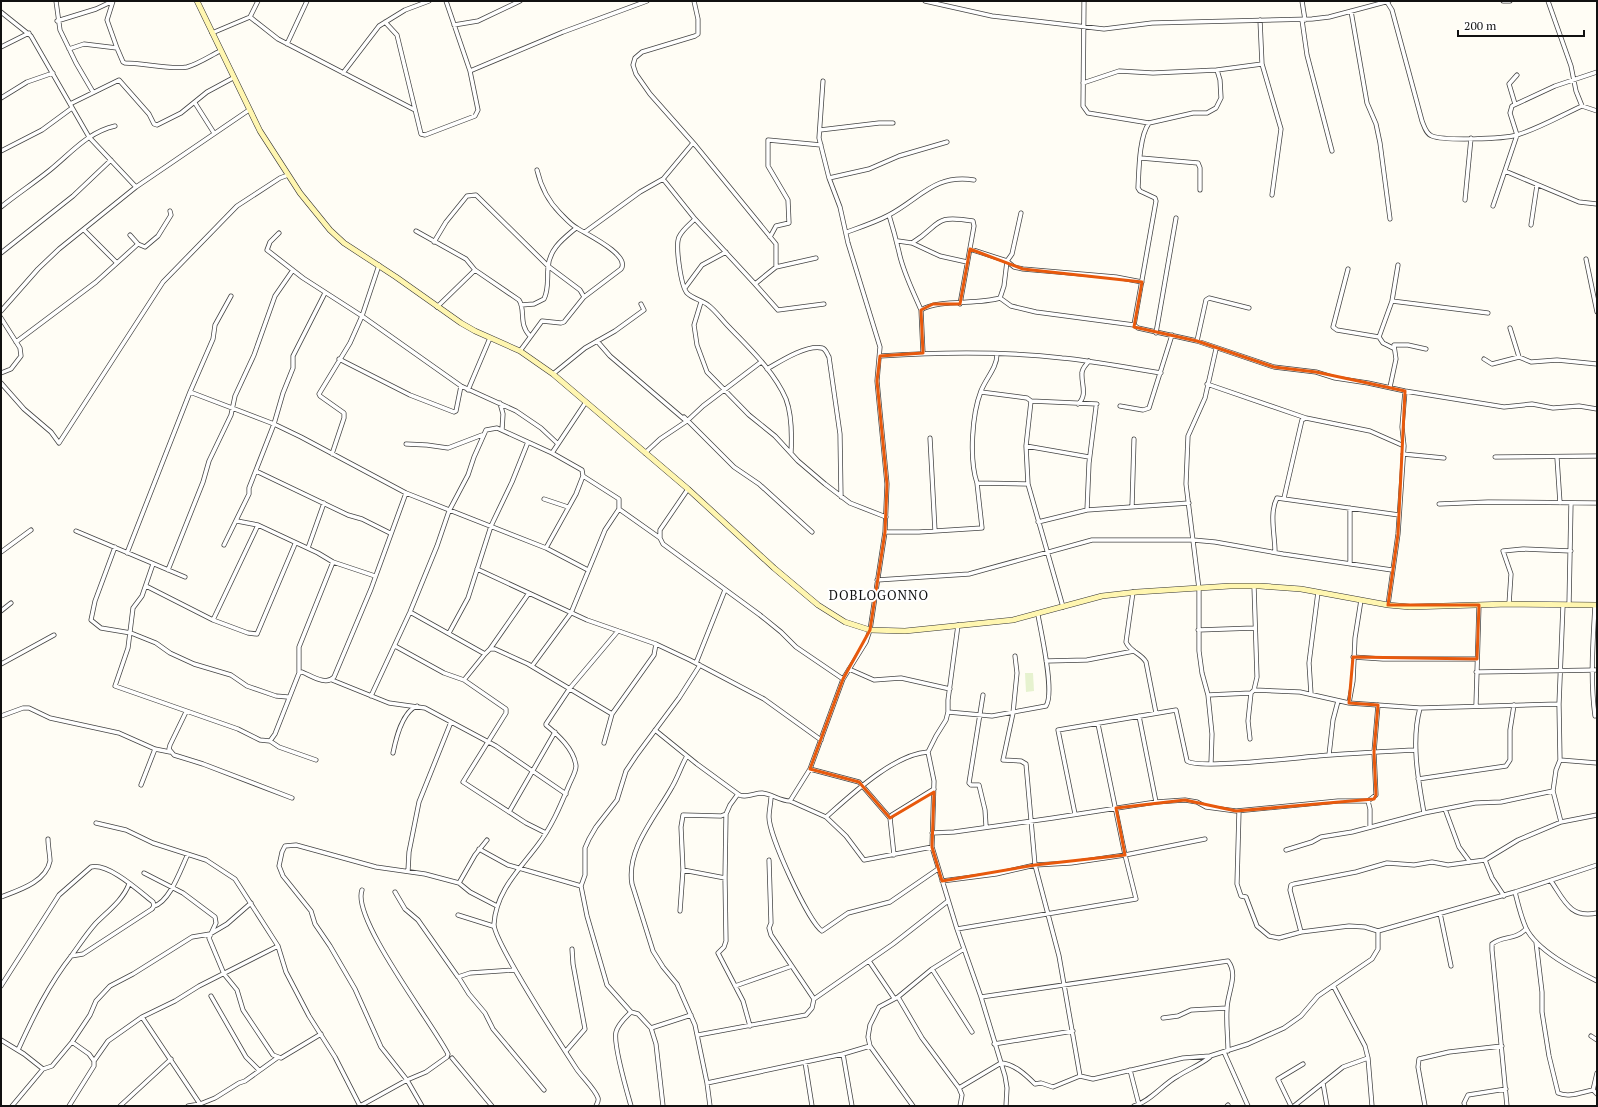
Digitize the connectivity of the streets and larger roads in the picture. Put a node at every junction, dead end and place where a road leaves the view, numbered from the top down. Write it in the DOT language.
graph roads {
  1 [pos="56,1"];
  2 [pos="113,1"];
  3 [pos="197,1"];
  4 [pos="254,1"];
  5 [pos="258,1"];
  6 [pos="307,1"];
  7 [pos="429,1"];
  8 [pos="446,1"];
  9 [pos="520,1"];
  10 [pos="646,1"];
  11 [pos="694,1"];
  12 [pos="925,1"];
  13 [pos="1084,1"];
  14 [pos="1302,1"];
  15 [pos="1388,1"];
  16 [pos="1503,1"];
  17 [pos="1510,1"];
  18 [pos="1548,1"];
  19 [pos="256,6"];
  20 [pos="1351,11"];
  21 [pos="1,12"];
  22 [pos="250,17"];
  23 [pos="1260,20"];
  24 [pos="1303,20"];
  25 [pos="57,21"];
  26 [pos="385,22"];
  27 [pos="454,25"];
  28 [pos="1084,26"];
  29 [pos="29,33"];
  30 [pos="212,33"];
  31 [pos="287,44"];
  32 [pos="1,47"];
  33 [pos="117,48"];
  34 [pos="69,49"];
  35 [pos="220,51"];
  36 [pos="1262,64"];
  37 [pos="1216,70"];
  38 [pos="470,71"];
  39 [pos="1597,72"];
  40 [pos="53,73"];
  41 [pos="343,73"];
  42 [pos="1517,75"];
  43 [pos="234,78"];
  44 [pos="1575,80"];
  45 [pos="823,81"];
  46 [pos="1083,83"];
  47 [pos="93,92"];
  48 [pos="1,98"];
  49 [pos="195,103"];
  50 [pos="70,104"];
  51 [pos="1514,104"];
  52 [pos="1582,106"];
  53 [pos="72,108"];
  54 [pos="249,110"];
  55 [pos="415,110"];
  56 [pos="1597,111"];
  57 [pos="893,123"];
  58 [pos="1149,123"];
  59 [pos="115,126"];
  60 [pos="820,130"];
  61 [pos="214,133"];
  62 [pos="1517,135"];
  63 [pos="89,137"];
  64 [pos="1471,138"];
  65 [pos="947,142"];
  66 [pos="693,143"];
  67 [pos="821,145"];
  68 [pos="1,151"];
  69 [pos="1332,151"];
  70 [pos="1141,158"];
  71 [pos="111,160"];
  72 [pos="537,170"];
  73 [pos="1505,171"];
  74 [pos="288,175"];
  75 [pos="829,178"];
  76 [pos="663,179"];
  77 [pos="974,180"];
  78 [pos="1537,185"];
  79 [pos="136,187"];
  80 [pos="1200,190"];
  81 [pos="1272,195"];
  82 [pos="1465,200"];
  83 [pos="1597,204"];
  84 [pos="1492,206"];
  85 [pos="1,207"];
  86 [pos="170,211"];
  87 [pos="1021,213"];
  88 [pos="889,215"];
  89 [pos="1176,218"];
  90 [pos="695,219"];
  91 [pos="1390,219"];
  92 [pos="1531,225"];
  93 [pos="576,228"];
  94 [pos="84,230"];
  95 [pos="416,231"];
  96 [pos="585,232"];
  97 [pos="847,232"];
  98 [pos="279,234"];
  99 [pos="130,235"];
  100 [pos="770,237"];
  101 [pos="898,241"];
  102 [pos="434,242"];
  103 [pos="912,243"];
  104 [pos="138,244"];
  105 [pos="970,249"];
  106 [pos="726,252"];
  107 [pos="1,253"];
  108 [pos="816,258"];
  109 [pos="1586,259"];
  110 [pos="1007,261"];
  111 [pos="967,262"];
  112 [pos="117,263"];
  113 [pos="379,265"];
  114 [pos="1398,265"];
  115 [pos="548,266"];
  116 [pos="776,267"];
  117 [pos="1348,269"];
  118 [pos="293,270"];
  119 [pos="476,270"];
  120 [pos="1142,282"];
  121 [pos="755,284"];
  122 [pos="685,288"];
  123 [pos="325,293"];
  124 [pos="231,296"];
  125 [pos="584,297"];
  126 [pos="1000,298"];
  127 [pos="1392,301"];
  128 [pos="701,302"];
  129 [pos="641,304"];
  130 [pos="824,304"];
  131 [pos="960,304"];
  132 [pos="521,305"];
  133 [pos="437,307"];
  134 [pos="1249,308"];
  135 [pos="921,310"];
  136 [pos="1,311"];
  137 [pos="1597,312"];
  138 [pos="1488,313"];
  139 [pos="362,316"];
  140 [pos="1,318"];
  141 [pos="1134,325"];
  142 [pos="1510,328"];
  143 [pos="1156,332"];
  144 [pos="1172,335"];
  145 [pos="530,336"];
  146 [pos="1379,337"];
  147 [pos="490,338"];
  148 [pos="597,341"];
  149 [pos="1197,341"];
  150 [pos="16,342"];
  151 [pos="1393,348"];
  152 [pos="1216,349"];
  153 [pos="1426,349"];
  154 [pos="520,351"];
  155 [pos="923,353"];
  156 [pos="997,354"];
  157 [pos="880,356"];
  158 [pos="1518,357"];
  159 [pos="339,359"];
  160 [pos="1484,359"];
  161 [pos="1089,361"];
  162 [pos="761,362"];
  163 [pos="1597,364"];
  164 [pos="766,369"];
  165 [pos="1,373"];
  166 [pos="1161,373"];
  167 [pos="553,374"];
  168 [pos="1,383"];
  169 [pos="1207,384"];
  170 [pos="461,386"];
  171 [pos="1390,388"];
  172 [pos="468,390"];
  173 [pos="723,390"];
  174 [pos="1405,391"];
  175 [pos="190,392"];
  176 [pos="981,392"];
  177 [pos="1031,401"];
  178 [pos="586,402"];
  179 [pos="500,403"];
  180 [pos="1078,404"];
  181 [pos="1120,406"];
  182 [pos="232,409"];
  183 [pos="1597,409"];
  184 [pos="684,417"];
  185 [pos="1306,418"];
  186 [pos="688,421"];
  187 [pos="274,424"];
  188 [pos="502,430"];
  189 [pos="482,435"];
  190 [pos="930,438"];
  191 [pos="1134,439"];
  192 [pos="528,442"];
  193 [pos="557,443"];
  194 [pos="406,444"];
  195 [pos="1026,446"];
  196 [pos="1404,446"];
  197 [pos="552,453"];
  198 [pos="645,453"];
  199 [pos="791,453"];
  200 [pos="332,454"];
  201 [pos="1403,454"];
  202 [pos="1089,456"];
  203 [pos="1597,456"];
  204 [pos="1444,458"];
  205 [pos="1495,458"];
  206 [pos="1557,458"];
  207 [pos="256,471"];
  208 [pos="583,476"];
  209 [pos="977,484"];
  210 [pos="1028,484"];
  211 [pos="688,489"];
  212 [pos="406,493"];
  213 [pos="841,497"];
  214 [pos="1284,498"];
  215 [pos="544,499"];
  216 [pos="324,503"];
  217 [pos="1189,503"];
  218 [pos="1560,503"];
  219 [pos="1571,503"];
  220 [pos="1597,503"];
  221 [pos="1439,504"];
  222 [pos="568,507"];
  223 [pos="1132,507"];
  224 [pos="1350,508"];
  225 [pos="619,509"];
  226 [pos="1087,510"];
  227 [pos="449,511"];
  228 [pos="1399,516"];
  229 [pos="886,517"];
  230 [pos="237,521"];
  231 [pos="1038,522"];
  232 [pos="258,525"];
  233 [pos="491,526"];
  234 [pos="31,530"];
  235 [pos="76,531"];
  236 [pos="934,531"];
  237 [pos="812,532"];
  238 [pos="885,532"];
  239 [pos="390,533"];
  240 [pos="660,538"];
  241 [pos="1193,540"];
  242 [pos="295,544"];
  243 [pos="224,545"];
  244 [pos="115,548"];
  245 [pos="308,548"];
  246 [pos="546,548"];
  247 [pos="1571,551"];
  248 [pos="1,552"];
  249 [pos="1047,552"];
  250 [pos="1275,552"];
  251 [pos="126,553"];
  252 [pos="333,562"];
  253 [pos="153,564"];
  254 [pos="1350,564"];
  255 [pos="477,569"];
  256 [pos="168,570"];
  257 [pos="588,570"];
  258 [pos="1392,570"];
  259 [pos="375,576"];
  260 [pos="185,577"];
  261 [pos="877,580"];
  262 [pos="146,586"];
  263 [pos="1254,586"];
  264 [pos="1199,589"];
  265 [pos="725,590"];
  266 [pos="1133,592"];
  267 [pos="1318,592"];
  268 [pos="529,593"];
  269 [pos="1361,600"];
  270 [pos="11,603"];
  271 [pos="1480,604"];
  272 [pos="1509,604"];
  273 [pos="1388,605"];
  274 [pos="1563,605"];
  275 [pos="1569,605"];
  276 [pos="1596,605"];
  277 [pos="1063,607"];
  278 [pos="1,611"];
  279 [pos="410,612"];
  280 [pos="571,613"];
  281 [pos="1038,615"];
  282 [pos="213,620"];
  283 [pos="958,625"];
  284 [pos="1254,628"];
  285 [pos="870,630"];
  286 [pos="1198,630"];
  287 [pos="618,631"];
  288 [pos="131,633"];
  289 [pos="449,633"];
  290 [pos="54,635"];
  291 [pos="656,644"];
  292 [pos="395,646"];
  293 [pos="490,649"];
  294 [pos="1134,651"];
  295 [pos="485,654"];
  296 [pos="1015,656"];
  297 [pos="1353,657"];
  298 [pos="1477,659"];
  299 [pos="1046,661"];
  300 [pos="1,664"];
  301 [pos="698,664"];
  302 [pos="532,666"];
  303 [pos="849,669"];
  304 [pos="1592,670"];
  305 [pos="1597,670"];
  306 [pos="1560,671"];
  307 [pos="299,672"];
  308 [pos="1476,672"];
  309 [pos="843,679"];
  310 [pos="332,680"];
  311 [pos="464,680"];
  312 [pos="570,688"];
  313 [pos="950,689"];
  314 [pos="1252,692"];
  315 [pos="1311,694"];
  316 [pos="983,695"];
  317 [pos="1208,695"];
  318 [pos="371,696"];
  319 [pos="288,697"];
  320 [pos="1338,701"];
  321 [pos="1349,703"];
  322 [pos="1559,704"];
  323 [pos="1378,705"];
  324 [pos="1476,705"];
  325 [pos="1514,705"];
  326 [pos="418,706"];
  327 [pos="1420,708"];
  328 [pos="186,712"];
  329 [pos="948,712"];
  330 [pos="1013,713"];
  331 [pos="1156,713"];
  332 [pos="612,714"];
  333 [pos="1,716"];
  334 [pos="981,716"];
  335 [pos="1139,716"];
  336 [pos="1596,716"];
  337 [pos="451,722"];
  338 [pos="1098,724"];
  339 [pos="655,730"];
  340 [pos="555,732"];
  341 [pos="1250,739"];
  342 [pos="821,740"];
  343 [pos="270,741"];
  344 [pos="487,742"];
  345 [pos="604,743"];
  346 [pos="155,748"];
  347 [pos="1416,750"];
  348 [pos="170,752"];
  349 [pos="928,752"];
  350 [pos="1374,752"];
  351 [pos="393,753"];
  352 [pos="1329,755"];
  353 [pos="687,756"];
  354 [pos="316,760"];
  355 [pos="1560,760"];
  356 [pos="1211,763"];
  357 [pos="1597,763"];
  358 [pos="810,769"];
  359 [pos="533,770"];
  360 [pos="1418,779"];
  361 [pos="141,785"];
  362 [pos="863,786"];
  363 [pos="934,789"];
  364 [pos="1554,792"];
  365 [pos="566,794"];
  366 [pos="738,794"];
  367 [pos="771,796"];
  368 [pos="292,798"];
  369 [pos="790,801"];
  370 [pos="1368,801"];
  371 [pos="1156,802"];
  372 [pos="1116,808"];
  373 [pos="1445,809"];
  374 [pos="1240,811"];
  375 [pos="509,812"];
  376 [pos="1424,813"];
  377 [pos="726,814"];
  378 [pos="1075,814"];
  379 [pos="1597,815"];
  380 [pos="826,817"];
  381 [pos="890,818"];
  382 [pos="1030,821"];
  383 [pos="96,822"];
  384 [pos="1561,822"];
  385 [pos="986,826"];
  386 [pos="1370,827"];
  387 [pos="546,833"];
  388 [pos="932,833"];
  389 [pos="48,839"];
  390 [pos="1205,839"];
  391 [pos="487,840"];
  392 [pos="932,848"];
  393 [pos="479,850"];
  394 [pos="1286,850"];
  395 [pos="188,854"];
  396 [pos="894,855"];
  397 [pos="1125,855"];
  398 [pos="769,860"];
  399 [pos="1485,860"];
  400 [pos="1470,862"];
  401 [pos="1035,865"];
  402 [pos="1597,865"];
  403 [pos="517,868"];
  404 [pos="938,869"];
  405 [pos="683,870"];
  406 [pos="408,871"];
  407 [pos="144,873"];
  408 [pos="725,878"];
  409 [pos="942,881"];
  410 [pos="1551,881"];
  411 [pos="459,883"];
  412 [pos="130,884"];
  413 [pos="581,886"];
  414 [pos="171,888"];
  415 [pos="362,890"];
  416 [pos="395,892"];
  417 [pos="1515,892"];
  418 [pos="1504,896"];
  419 [pos="1,897"];
  420 [pos="948,901"];
  421 [pos="251,903"];
  422 [pos="154,906"];
  423 [pos="497,906"];
  424 [pos="680,911"];
  425 [pos="1048,913"];
  426 [pos="1440,913"];
  427 [pos="1597,913"];
  428 [pos="458,915"];
  429 [pos="494,926"];
  430 [pos="1526,928"];
  431 [pos="957,929"];
  432 [pos="1378,931"];
  433 [pos="1301,932"];
  434 [pos="210,934"];
  435 [pos="1536,942"];
  436 [pos="278,946"];
  437 [pos="572,949"];
  438 [pos="964,949"];
  439 [pos="71,956"];
  440 [pos="869,961"];
  441 [pos="792,966"];
  442 [pos="1451,966"];
  443 [pos="932,969"];
  444 [pos="515,970"];
  445 [pos="224,974"];
  446 [pos="460,978"];
  447 [pos="1597,981"];
  448 [pos="1065,985"];
  449 [pos="1,986"];
  450 [pos="735,986"];
  451 [pos="1334,987"];
  452 [pos="211,996"];
  453 [pos="981,997"];
  454 [pos="896,998"];
  455 [pos="814,999"];
  456 [pos="1227,1008"];
  457 [pos="631,1012"];
  458 [pos="691,1015"];
  459 [pos="142,1017"];
  460 [pos="1163,1018"];
  461 [pos="750,1026"];
  462 [pos="651,1028"];
  463 [pos="1073,1031"];
  464 [pos="972,1032"];
  465 [pos="321,1034"];
  466 [pos="698,1035"];
  467 [pos="1591,1036"];
  468 [pos="1,1040"];
  469 [pos="1597,1040"];
  470 [pos="72,1042"];
  471 [pos="994,1044"];
  472 [pos="870,1046"];
  473 [pos="1502,1046"];
  474 [pos="18,1050"];
  475 [pos="566,1051"];
  476 [pos="1226,1051"];
  477 [pos="843,1054"];
  478 [pos="1210,1056"];
  479 [pos="277,1058"];
  480 [pos="452,1058"];
  481 [pos="1368,1058"];
  482 [pos="171,1059"];
  483 [pos="94,1061"];
  484 [pos="805,1062"];
  485 [pos="1000,1063"];
  486 [pos="1303,1064"];
  487 [pos="44,1069"];
  488 [pos="259,1070"];
  489 [pos="1130,1070"];
  490 [pos="1597,1073"];
  491 [pos="1080,1076"];
  492 [pos="407,1080"];
  493 [pos="707,1084"];
  494 [pos="1323,1084"];
  495 [pos="959,1088"];
  496 [pos="1506,1089"];
  497 [pos="544,1090"];
  498 [pos="1592,1090"];
  499 [pos="1597,1094"];
  500 [pos="910,1102"];
  501 [pos="200,1104"];
  502 [pos="1139,1105"];
  503 [pos="12,1106"];
  504 [pos="69,1106"];
  505 [pos="120,1106"];
  506 [pos="188,1106"];
  507 [pos="422,1106"];
  508 [pos="492,1106"];
  509 [pos="596,1106"];
  510 [pos="631,1106"];
  511 [pos="663,1106"];
  512 [pos="710,1106"];
  513 [pos="812,1106"];
  514 [pos="852,1106"];
  515 [pos="905,1106"];
  516 [pos="913,1106"];
  517 [pos="960,1106"];
  518 [pos="1006,1106"];
  519 [pos="1134,1106"];
  520 [pos="1248,1106"];
  521 [pos="1291,1106"];
  522 [pos="1294,1106"];
  523 [pos="1326,1106"];
  524 [pos="1372,1106"];
  525 [pos="1425,1106"];
  526 [pos="1465,1106"];
  527 [pos="1507,1106"];
  1 -- 25 [label="street"];
  2 -- 25 [label="street"];
  2 -- 33 [label="street"];
  3 -- 30 [label="street"];
  4 -- 19 [label="street"];
  5 -- 19 [label="street"];
  6 -- 31 [label="street"];
  7 -- 26 [label="street"];
  8 -- 27 [label="street"];
  9 -- 27 [label="street"];
  10 -- 38 [label="street"];
  11 -- 66 [label="street"];
  12 -- 28 [label="street"];
  13 -- 28 [label="street"];
  14 -- 24 [label="street"];
  15 -- 20 [label="street"];
  15 -- 64 [label="street"];
  16 -- 17 [label="street"];
  18 -- 44 [label="street"];
  19 -- 22 [label="street"];
  20 -- 24 [label="street"];
  20 -- 91 [label="street"];
  21 -- 29 [label="street"];
  22 -- 30 [label="street"];
  22 -- 31 [label="street"];
  23 -- 24 [label="street"];
  23 -- 28 [label="street"];
  23 -- 36 [label="street"];
  24 -- 69 [label="street"];
  25 -- 34 [label="street"];
  26 -- 41 [label="street"];
  26 -- 55 [label="street"];
  27 -- 38 [label="street"];
  28 -- 46 [label="street"];
  29 -- 32 [label="street"];
  29 -- 40 [label="street"];
  30 -- 35 [label="street"];
  31 -- 41 [label="street"];
  33 -- 34 [label="street"];
  33 -- 35 [label="street"];
  34 -- 47 [label="street"];
  35 -- 43 [label="street"];
  36 -- 37 [label="street"];
  36 -- 81 [label="street"];
  37 -- 46 [label="street"];
  37 -- 58 [label="street"];
  38 -- 55 [label="street"];
  39 -- 44 [label="street"];
  40 -- 48 [label="street"];
  40 -- 50 [label="street"];
  41 -- 55 [label="street"];
  42 -- 51 [label="street"];
  43 -- 49 [label="street"];
  43 -- 54 [label="street"];
  44 -- 51 [label="street"];
  44 -- 52 [label="street"];
  45 -- 60 [label="street"];
  46 -- 58 [label="street"];
  47 -- 49 [label="street"];
  47 -- 50 [label="street"];
  49 -- 61 [label="street"];
  50 -- 53 [label="street"];
  51 -- 62 [label="street"];
  52 -- 56 [label="street"];
  52 -- 62 [label="street"];
  53 -- 63 [label="street"];
  53 -- 68 [label="street"];
  54 -- 61 [label="street"];
  54 -- 74 [label="street"];
  57 -- 60 [label="street"];
  58 -- 70 [label="street"];
  59 -- 63 [label="street"];
  60 -- 67 [label="street"];
  61 -- 79 [label="street"];
  62 -- 64 [label="street"];
  62 -- 73 [label="street"];
  63 -- 71 [label="street"];
  63 -- 85 [label="street"];
  64 -- 82 [label="street"];
  65 -- 75 [label="street"];
  66 -- 76 [label="street"];
  66 -- 100 [label="street"];
  67 -- 75 [label="street"];
  67 -- 100 [label="street"];
  70 -- 80 [label="street"];
  70 -- 120 [label="street"];
  71 -- 79 [label="street"];
  71 -- 107 [label="street"];
  72 -- 93 [label="street"];
  73 -- 78 [label="street"];
  73 -- 84 [label="street"];
  74 -- 113 [label="street"];
  74 -- 168 [label="street"];
  75 -- 97 [label="street"];
  76 -- 90 [label="street"];
  76 -- 96 [label="street"];
  77 -- 88 [label="street"];
  78 -- 83 [label="street"];
  78 -- 92 [label="street"];
  79 -- 94 [label="street"];
  86 -- 104 [label="street"];
  87 -- 110 [label="street"];
  88 -- 97 [label="street"];
  88 -- 101 [label="street"];
  89 -- 143 [label="street"];
  90 -- 106 [label="street"];
  90 -- 122 [label="street"];
  93 -- 96 [label="street"];
  93 -- 115 [label="street"];
  94 -- 112 [label="street"];
  94 -- 136 [label="street"];
  95 -- 102 [label="street"];
  96 -- 125 [label="street"];
  97 -- 157 [label="street"];
  98 -- 118 [label="street"];
  99 -- 104 [label="street"];
  100 -- 116 [label="street"];
  101 -- 103 [label="street"];
  101 -- 135 [label="street"];
  102 -- 115 [label="street"];
  102 -- 119 [label="street"];
  103 -- 105 [label="street"];
  103 -- 111 [label="street"];
  104 -- 112 [label="street"];
  105 -- 110 [label="street"];
  105 -- 111 [label="street"];
  106 -- 121 [label="street"];
  106 -- 122 [label="street"];
  108 -- 116 [label="street"];
  109 -- 137 [label="street"];
  110 -- 120 [label="street"];
  110 -- 126 [label="street"];
  111 -- 131 [label="street"];
  112 -- 150 [label="street"];
  113 -- 133 [label="street"];
  113 -- 139 [label="street"];
  114 -- 127 [label="street"];
  115 -- 125 [label="street"];
  115 -- 132 [label="street"];
  116 -- 121 [label="street"];
  117 -- 146 [label="street"];
  118 -- 123 [label="street"];
  118 -- 182 [label="street"];
  119 -- 132 [label="street"];
  119 -- 133 [label="street"];
  120 -- 141 [label="street"];
  121 -- 130 [label="street"];
  122 -- 128 [label="street"];
  123 -- 139 [label="street"];
  123 -- 187 [label="street"];
  124 -- 175 [label="street"];
  125 -- 145 [label="street"];
  126 -- 131 [label="street"];
  126 -- 141 [label="street"];
  127 -- 138 [label="street"];
  127 -- 146 [label="street"];
  128 -- 162 [label="street"];
  128 -- 173 [label="street"];
  129 -- 148 [label="street"];
  131 -- 135 [label="street"];
  132 -- 145 [label="street"];
  133 -- 147 [label="street"];
  134 -- 149 [label="street"];
  135 -- 155 [label="street"];
  139 -- 159 [label="street"];
  139 -- 170 [label="street"];
  140 -- 150 [label="street"];
  141 -- 143 [label="street"];
  142 -- 158 [label="street"];
  143 -- 144 [label="street"];
  144 -- 149 [label="street"];
  144 -- 166 [label="street"];
  145 -- 154 [label="street"];
  146 -- 151 [label="street"];
  147 -- 154 [label="street"];
  147 -- 172 [label="street"];
  148 -- 167 [label="street"];
  148 -- 186 [label="street"];
  149 -- 152 [label="street"];
  150 -- 165 [label="street"];
  151 -- 153 [label="street"];
  151 -- 171 [label="street"];
  152 -- 169 [label="street"];
  152 -- 171 [label="street"];
  154 -- 167 [label="street"];
  155 -- 156 [label="street"];
  155 -- 157 [label="street"];
  156 -- 161 [label="street"];
  156 -- 176 [label="street"];
  157 -- 229 [label="street"];
  158 -- 160 [label="street"];
  158 -- 163 [label="street"];
  159 -- 170 [label="street"];
  159 -- 200 [label="street"];
  161 -- 166 [label="street"];
  161 -- 180 [label="street"];
  162 -- 164 [label="street"];
  162 -- 173 [label="street"];
  164 -- 199 [label="street"];
  164 -- 213 [label="street"];
  166 -- 181 [label="street"];
  167 -- 178 [label="street"];
  169 -- 185 [label="street"];
  169 -- 217 [label="street"];
  170 -- 172 [label="street"];
  171 -- 174 [label="street"];
  172 -- 179 [label="street"];
  173 -- 186 [label="street"];
  173 -- 199 [label="street"];
  174 -- 183 [label="street"];
  174 -- 196 [label="street"];
  175 -- 182 [label="street"];
  175 -- 251 [label="street"];
  176 -- 177 [label="street"];
  176 -- 209 [label="street"];
  177 -- 180 [label="street"];
  177 -- 195 [label="street"];
  178 -- 193 [label="street"];
  178 -- 198 [label="street"];
  179 -- 188 [label="street"];
  179 -- 193 [label="street"];
  180 -- 202 [label="street"];
  182 -- 187 [label="street"];
  182 -- 256 [label="street"];
  184 -- 186 [label="street"];
  185 -- 196 [label="street"];
  185 -- 214 [label="street"];
  186 -- 198 [label="street"];
  186 -- 237 [label="street"];
  187 -- 200 [label="street"];
  187 -- 207 [label="street"];
  188 -- 189 [label="street"];
  188 -- 192 [label="street"];
  189 -- 194 [label="street"];
  189 -- 227 [label="street"];
  190 -- 236 [label="street"];
  191 -- 223 [label="street"];
  192 -- 197 [label="street"];
  192 -- 233 [label="street"];
  193 -- 197 [label="street"];
  195 -- 202 [label="street"];
  195 -- 210 [label="street"];
  196 -- 201 [label="street"];
  197 -- 208 [label="street"];
  198 -- 211 [label="street"];
  199 -- 213 [label="street"];
  200 -- 212 [label="street"];
  201 -- 204 [label="street"];
  201 -- 228 [label="street"];
  202 -- 226 [label="street"];
  203 -- 206 [label="street"];
  205 -- 206 [label="street"];
  206 -- 218 [label="street"];
  207 -- 216 [label="street"];
  207 -- 230 [label="street"];
  208 -- 222 [label="street"];
  208 -- 225 [label="street"];
  209 -- 210 [label="street"];
  209 -- 236 [label="street"];
  210 -- 231 [label="street"];
  211 -- 240 [label="street"];
  211 -- 285 [label="street"];
  212 -- 227 [label="street"];
  212 -- 239 [label="street"];
  213 -- 229 [label="street"];
  214 -- 224 [label="street"];
  214 -- 250 [label="street"];
  215 -- 222 [label="street"];
  216 -- 239 [label="street"];
  216 -- 245 [label="street"];
  217 -- 223 [label="street"];
  217 -- 241 [label="street"];
  218 -- 219 [label="street"];
  218 -- 221 [label="street"];
  219 -- 220 [label="street"];
  219 -- 247 [label="street"];
  222 -- 246 [label="street"];
  223 -- 226 [label="street"];
  224 -- 228 [label="street"];
  224 -- 254 [label="street"];
  225 -- 240 [label="street"];
  225 -- 257 [label="street"];
  226 -- 231 [label="street"];
  227 -- 233 [label="street"];
  227 -- 279 [label="street"];
  228 -- 258 [label="street"];
  229 -- 238 [label="street"];
  230 -- 232 [label="street"];
  230 -- 243 [label="street"];
  231 -- 249 [label="street"];
  232 -- 242 [label="street"];
  232 -- 282 [label="street"];
  233 -- 246 [label="street"];
  233 -- 255 [label="street"];
  234 -- 248 [label="street"];
  235 -- 244 [label="street"];
  236 -- 238 [label="street"];
  238 -- 261 [label="street"];
  239 -- 259 [label="street"];
  240 -- 265 [label="street"];
  241 -- 249 [label="street"];
  241 -- 250 [label="street"];
  241 -- 264 [label="street"];
  242 -- 245 [label="street"];
  242 -- 282 [label="street"];
  244 -- 251 [label="street"];
  244 -- 288 [label="street"];
  245 -- 252 [label="street"];
  246 -- 257 [label="street"];
  247 -- 272 [label="street"];
  247 -- 275 [label="street"];
  249 -- 261 [label="street"];
  249 -- 277 [label="street"];
  250 -- 254 [label="street"];
  251 -- 253 [label="street"];
  252 -- 259 [label="street"];
  252 -- 307 [label="street"];
  253 -- 256 [label="street"];
  253 -- 262 [label="street"];
  254 -- 258 [label="street"];
  255 -- 268 [label="street"];
  255 -- 289 [label="street"];
  256 -- 260 [label="street"];
  257 -- 280 [label="street"];
  258 -- 273 [label="street"];
  259 -- 310 [label="street"];
  261 -- 285 [label="street"];
  262 -- 282 [label="street"];
  262 -- 288 [label="street"];
  263 -- 264 [label="street"];
  263 -- 267 [label="street"];
  263 -- 284 [label="street"];
  264 -- 266 [label="street"];
  264 -- 286 [label="street"];
  265 -- 301 [label="street"];
  265 -- 309 [label="street"];
  266 -- 277 [label="street"];
  266 -- 294 [label="street"];
  267 -- 269 [label="street"];
  267 -- 315 [label="street"];
  268 -- 280 [label="street"];
  268 -- 293 [label="street"];
  269 -- 273 [label="street"];
  269 -- 297 [label="street"];
  270 -- 278 [label="street"];
  271 -- 272 [label="street"];
  271 -- 273 [label="street"];
  271 -- 298 [label="street"];
  272 -- 274 [label="street"];
  274 -- 275 [label="street"];
  274 -- 306 [label="street"];
  275 -- 276 [label="street"];
  276 -- 304 [label="street"];
  277 -- 281 [label="street"];
  279 -- 289 [label="street"];
  279 -- 292 [label="street"];
  280 -- 287 [label="street"];
  280 -- 302 [label="street"];
  281 -- 283 [label="street"];
  281 -- 299 [label="street"];
  283 -- 285 [label="street"];
  283 -- 313 [label="street"];
  284 -- 286 [label="street"];
  284 -- 314 [label="street"];
  285 -- 303 [label="street"];
  286 -- 317 [label="street"];
  287 -- 291 [label="street"];
  287 -- 312 [label="street"];
  288 -- 319 [label="street"];
  288 -- 328 [label="street"];
  289 -- 295 [label="street"];
  290 -- 300 [label="street"];
  291 -- 301 [label="street"];
  291 -- 332 [label="street"];
  292 -- 311 [label="street"];
  292 -- 318 [label="street"];
  293 -- 295 [label="street"];
  293 -- 302 [label="street"];
  294 -- 299 [label="street"];
  294 -- 331 [label="street"];
  295 -- 311 [label="street"];
  296 -- 330 [label="street"];
  297 -- 298 [label="street"];
  297 -- 321 [label="street"];
  298 -- 308 [label="street"];
  299 -- 330 [label="street"];
  301 -- 339 [label="street"];
  301 -- 342 [label="street"];
  302 -- 312 [label="street"];
  303 -- 309 [label="street"];
  303 -- 313 [label="street"];
  304 -- 305 [label="street"];
  304 -- 306 [label="street"];
  304 -- 336 [label="street"];
  306 -- 308 [label="street"];
  306 -- 322 [label="street"];
  308 -- 324 [label="street"];
  309 -- 342 [label="street"];
  310 -- 318 [label="street"];
  310 -- 319 [label="street"];
  311 -- 344 [label="street"];
  312 -- 332 [label="street"];
  312 -- 340 [label="street"];
  313 -- 329 [label="street"];
  314 -- 315 [label="street"];
  314 -- 317 [label="street"];
  314 -- 341 [label="street"];
  315 -- 320 [label="street"];
  316 -- 334 [label="street"];
  317 -- 356 [label="street"];
  318 -- 326 [label="street"];
  319 -- 343 [label="street"];
  320 -- 321 [label="street"];
  320 -- 352 [label="street"];
  321 -- 323 [label="street"];
  322 -- 325 [label="street"];
  322 -- 355 [label="street"];
  323 -- 327 [label="street"];
  323 -- 350 [label="street"];
  324 -- 325 [label="street"];
  324 -- 327 [label="street"];
  325 -- 360 [label="street"];
  326 -- 337 [label="street"];
  326 -- 351 [label="street"];
  327 -- 347 [label="street"];
  328 -- 343 [label="street"];
  328 -- 348 [label="street"];
  329 -- 334 [label="street"];
  329 -- 349 [label="street"];
  330 -- 334 [label="street"];
  330 -- 382 [label="street"];
  331 -- 335 [label="street"];
  331 -- 356 [label="street"];
  332 -- 345 [label="street"];
  333 -- 346 [label="street"];
  334 -- 385 [label="street"];
  335 -- 338 [label="street"];
  335 -- 371 [label="street"];
  337 -- 344 [label="street"];
  337 -- 406 [label="street"];
  338 -- 372 [label="street"];
  338 -- 378 [label="street"];
  339 -- 353 [label="street"];
  339 -- 413 [label="street"];
  340 -- 359 [label="street"];
  340 -- 365 [label="street"];
  342 -- 358 [label="street"];
  343 -- 354 [label="street"];
  344 -- 359 [label="street"];
  344 -- 375 [label="street"];
  346 -- 348 [label="street"];
  346 -- 361 [label="street"];
  347 -- 350 [label="street"];
  347 -- 360 [label="street"];
  348 -- 368 [label="street"];
  349 -- 362 [label="street"];
  349 -- 363 [label="street"];
  350 -- 352 [label="street"];
  350 -- 370 [label="street"];
  352 -- 356 [label="street"];
  353 -- 366 [label="street"];
  353 -- 458 [label="street"];
  355 -- 357 [label="street"];
  355 -- 364 [label="street"];
  358 -- 362 [label="street"];
  358 -- 369 [label="street"];
  359 -- 365 [label="street"];
  359 -- 375 [label="street"];
  360 -- 376 [label="street"];
  362 -- 380 [label="street"];
  362 -- 381 [label="street"];
  363 -- 381 [label="street"];
  363 -- 388 [label="street"];
  364 -- 373 [label="street"];
  364 -- 384 [label="street"];
  365 -- 387 [label="street"];
  366 -- 367 [label="street"];
  366 -- 377 [label="street"];
  367 -- 369 [label="street"];
  367 -- 404 [label="street"];
  369 -- 380 [label="street"];
  370 -- 374 [label="street"];
  370 -- 386 [label="street"];
  371 -- 372 [label="street"];
  371 -- 374 [label="street"];
  372 -- 378 [label="street"];
  372 -- 397 [label="street"];
  373 -- 376 [label="street"];
  373 -- 400 [label="street"];
  374 -- 433 [label="street"];
  375 -- 387 [label="street"];
  376 -- 386 [label="street"];
  377 -- 405 [label="street"];
  377 -- 408 [label="street"];
  378 -- 382 [label="street"];
  379 -- 384 [label="street"];
  380 -- 396 [label="street"];
  381 -- 396 [label="street"];
  382 -- 385 [label="street"];
  382 -- 401 [label="street"];
  383 -- 395 [label="street"];
  384 -- 399 [label="street"];
  385 -- 388 [label="street"];
  386 -- 394 [label="street"];
  387 -- 403 [label="street"];
  388 -- 392 [label="street"];
  389 -- 419 [label="street"];
  390 -- 397 [label="street"];
  391 -- 393 [label="street"];
  392 -- 396 [label="street"];
  392 -- 404 [label="street"];
  393 -- 403 [label="street"];
  393 -- 411 [label="street"];
  395 -- 414 [label="street"];
  395 -- 421 [label="street"];
  397 -- 401 [label="street"];
  397 -- 425 [label="street"];
  398 -- 441 [label="street"];
  399 -- 400 [label="street"];
  399 -- 418 [label="street"];
  400 -- 433 [label="street"];
  401 -- 409 [label="street"];
  401 -- 425 [label="street"];
  402 -- 410 [label="street"];
  403 -- 413 [label="street"];
  403 -- 423 [label="street"];
  404 -- 409 [label="street"];
  405 -- 408 [label="street"];
  405 -- 424 [label="street"];
  406 -- 411 [label="street"];
  406 -- 492 [label="street"];
  407 -- 414 [label="street"];
  408 -- 450 [label="street"];
  409 -- 420 [label="street"];
  410 -- 417 [label="street"];
  410 -- 427 [label="street"];
  411 -- 423 [label="street"];
  412 -- 422 [label="street"];
  412 -- 439 [label="street"];
  412 -- 449 [label="street"];
  413 -- 457 [label="street"];
  414 -- 422 [label="street"];
  414 -- 434 [label="street"];
  415 -- 492 [label="street"];
  416 -- 446 [label="street"];
  417 -- 418 [label="street"];
  417 -- 430 [label="street"];
  418 -- 426 [label="street"];
  420 -- 431 [label="street"];
  420 -- 440 [label="street"];
  421 -- 434 [label="street"];
  421 -- 436 [label="street"];
  422 -- 439 [label="street"];
  423 -- 429 [label="street"];
  425 -- 431 [label="street"];
  425 -- 448 [label="street"];
  426 -- 432 [label="street"];
  426 -- 442 [label="street"];
  428 -- 429 [label="street"];
  429 -- 444 [label="street"];
  430 -- 435 [label="street"];
  430 -- 473 [label="street"];
  431 -- 438 [label="street"];
  432 -- 433 [label="street"];
  432 -- 451 [label="street"];
  434 -- 445 [label="street"];
  434 -- 470 [label="street"];
  435 -- 447 [label="street"];
  435 -- 498 [label="street"];
  436 -- 445 [label="street"];
  436 -- 465 [label="street"];
  437 -- 475 [label="street"];
  438 -- 443 [label="street"];
  438 -- 453 [label="street"];
  439 -- 474 [label="street"];
  440 -- 454 [label="street"];
  440 -- 455 [label="street"];
  441 -- 450 [label="street"];
  441 -- 455 [label="street"];
  443 -- 454 [label="street"];
  443 -- 464 [label="street"];
  444 -- 446 [label="street"];
  444 -- 475 [label="street"];
  445 -- 459 [label="street"];
  445 -- 479 [label="street"];
  446 -- 497 [label="street"];
  448 -- 453 [label="street"];
  448 -- 456 [label="street"];
  448 -- 463 [label="street"];
  450 -- 461 [label="street"];
  451 -- 476 [label="street"];
  451 -- 481 [label="street"];
  452 -- 488 [label="street"];
  453 -- 471 [label="street"];
  454 -- 472 [label="street"];
  454 -- 495 [label="street"];
  455 -- 461 [label="street"];
  456 -- 460 [label="street"];
  456 -- 476 [label="street"];
  457 -- 462 [label="street"];
  457 -- 510 [label="street"];
  458 -- 462 [label="street"];
  458 -- 466 [label="street"];
  459 -- 482 [label="street"];
  459 -- 483 [label="street"];
  461 -- 466 [label="street"];
  462 -- 511 [label="street"];
  463 -- 471 [label="street"];
  463 -- 491 [label="street"];
  465 -- 479 [label="street"];
  465 -- 492 [label="street"];
  466 -- 493 [label="street"];
  467 -- 469 [label="street"];
  468 -- 474 [label="street"];
  470 -- 483 [label="street"];
  470 -- 487 [label="street"];
  471 -- 485 [label="street"];
  472 -- 477 [label="street"];
  472 -- 500 [label="street"];
  473 -- 496 [label="street"];
  473 -- 525 [label="street"];
  474 -- 487 [label="street"];
  475 -- 509 [label="street"];
  476 -- 478 [label="street"];
  476 -- 520 [label="street"];
  477 -- 484 [label="street"];
  477 -- 514 [label="street"];
  478 -- 489 [label="street"];
  478 -- 502 [label="street"];
  479 -- 488 [label="street"];
  480 -- 508 [label="street"];
  481 -- 494 [label="street"];
  481 -- 524 [label="street"];
  482 -- 501 [label="street"];
  482 -- 505 [label="street"];
  483 -- 504 [label="street"];
  484 -- 493 [label="street"];
  484 -- 513 [label="street"];
  485 -- 491 [label="street"];
  485 -- 495 [label="street"];
  485 -- 518 [label="street"];
  486 -- 521 [label="street"];
  487 -- 503 [label="street"];
  488 -- 501 [label="street"];
  489 -- 491 [label="street"];
  489 -- 502 [label="street"];
  490 -- 498 [label="street"];
  492 -- 507 [label="street"];
  493 -- 512 [label="street"];
  494 -- 522 [label="street"];
  494 -- 523 [label="street"];
  495 -- 517 [label="street"];
  496 -- 526 [label="street"];
  496 -- 527 [label="street"];
  498 -- 499 [label="street"];
  500 -- 515 [label="street"];
  500 -- 516 [label="street"];
  501 -- 506 [label="street"];
  502 -- 519 [label="street"];
}
